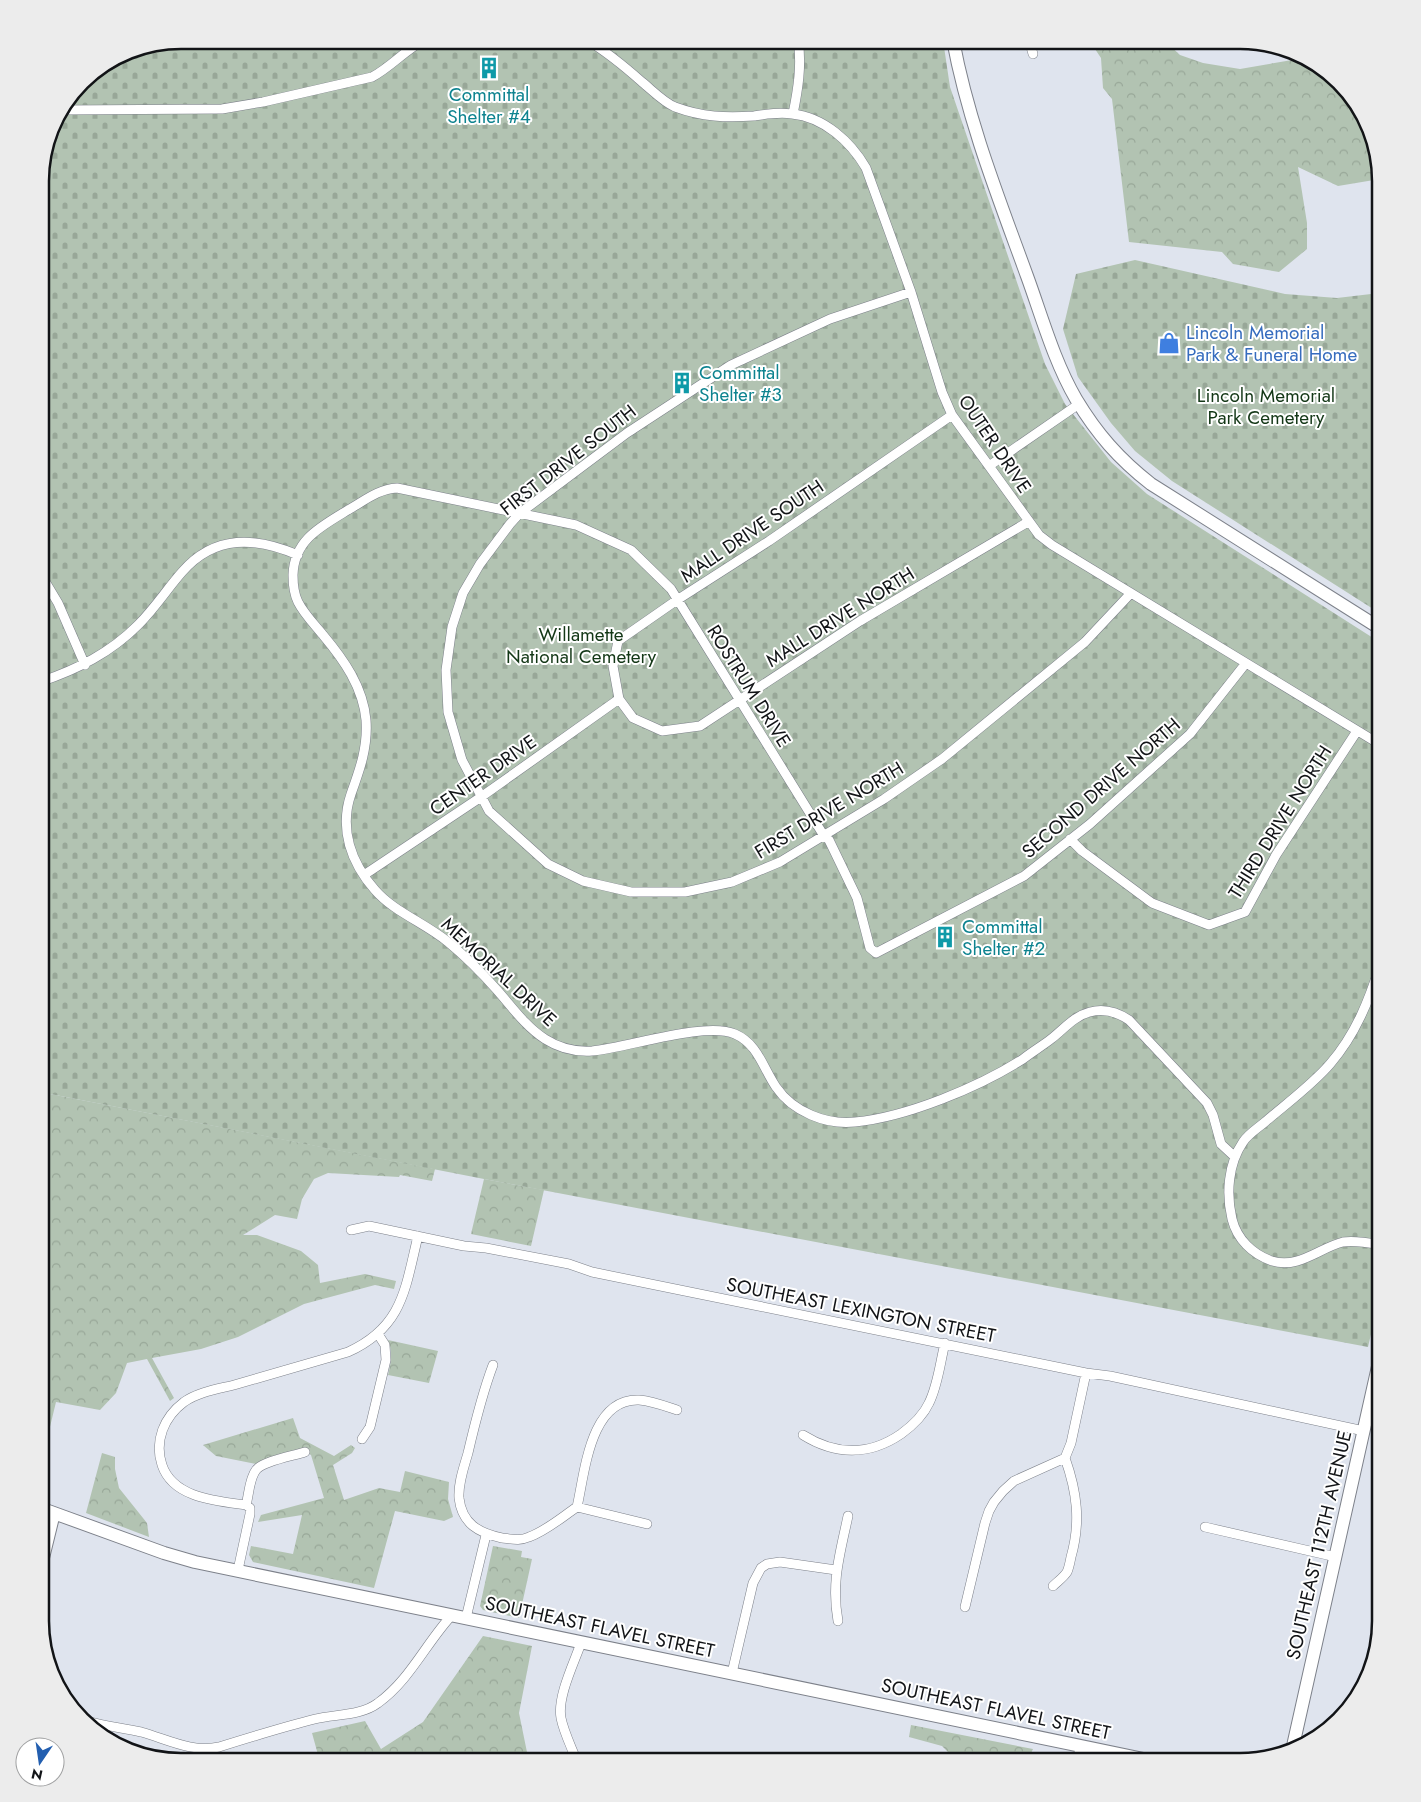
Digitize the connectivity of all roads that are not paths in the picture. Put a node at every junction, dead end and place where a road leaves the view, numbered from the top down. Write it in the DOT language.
graph roads {
  1 [pos="409,49"];
  2 [pos="601,49"];
  3 [pos="799,49"];
  4 [pos="955,49"];
  5 [pos="1032,49"];
  6 [pos="1033,54"];
  7 [pos="70,110"];
  8 [pos="793,114"];
  9 [pos="911,292"];
  10 [pos="1079,404"];
  11 [pos="952,415"];
  12 [pos="989,466"];
  13 [pos="520,513"];
  14 [pos="1028,522"];
  15 [pos="298,555"];
  16 [pos="49,588"];
  17 [pos="1131,593"];
  18 [pos="677,600"];
  19 [pos="1372,623"];
  20 [pos="1246,662"];
  21 [pos="85,665"];
  22 [pos="49,679"];
  23 [pos="619,699"];
  24 [pos="739,701"];
  25 [pos="1357,730"];
  26 [pos="1372,739"];
  27 [pos="481,797"];
  28 [pos="824,836"];
  29 [pos="1070,839"];
  30 [pos="364,875"];
  31 [pos="876,953"];
  32 [pos="1372,988"];
  33 [pos="1235,1157"];
  34 [pos="351,1230"];
  35 [pos="418,1236"];
  36 [pos="1372,1244"];
  37 [pos="378,1334"];
  38 [pos="945,1343"];
  39 [pos="493,1365"];
  40 [pos="1086,1373"];
  41 [pos="1372,1394"];
  42 [pos="677,1410"];
  43 [pos="1364,1431"];
  44 [pos="803,1435"];
  45 [pos="362,1439"];
  46 [pos="305,1452"];
  47 [pos="1065,1458"];
  48 [pos="246,1505"];
  49 [pos="577,1507"];
  50 [pos="49,1511"];
  51 [pos="54,1513"];
  52 [pos="848,1516"];
  53 [pos="647,1524"];
  54 [pos="1205,1527"];
  55 [pos="49,1533"];
  56 [pos="486,1534"];
  57 [pos="1336,1557"];
  58 [pos="238,1570"];
  59 [pos="836,1570"];
  60 [pos="1053,1586"];
  61 [pos="965,1607"];
  62 [pos="452,1615"];
  63 [pos="466,1618"];
  64 [pos="838,1621"];
  65 [pos="581,1643"];
  66 [pos="732,1674"];
  67 [pos="98,1723"];
  68 [pos="1294,1741"];
  69 [pos="1081,1746"];
  70 [pos="574,1753"];
  71 [pos="1079,1753"];
  72 [pos="1115,1753"];
  1 -- 7 [label="street"];
  2 -- 8 [label="street, OUTER DRIVE"];
  3 -- 8 [label="street"];
  4 -- 10 [label="street"];
  5 -- 6 [label="street"];
  8 -- 9 [label="street, OUTER DRIVE"];
  9 -- 11 [label="street, OUTER DRIVE"];
  9 -- 13 [label="street, FIRST DRIVE SOUTH"];
  10 -- 12 [label="street"];
  10 -- 19 [label="street"];
  11 -- 12 [label="street, OUTER DRIVE"];
  11 -- 18 [label="street, MALL DRIVE SOUTH"];
  12 -- 14 [label="street, OUTER DRIVE"];
  13 -- 15 [label="street, MEMORIAL DRIVE"];
  13 -- 18 [label="street, ROSTRUM DRIVE"];
  13 -- 27 [label="street, FIRST DRIVE SOUTH"];
  14 -- 17 [label="street, OUTER DRIVE"];
  14 -- 24 [label="street, MALL DRIVE NORTH"];
  15 -- 21 [label="street"];
  15 -- 30 [label="street, MEMORIAL DRIVE"];
  16 -- 21 [label="street"];
  17 -- 20 [label="street, OUTER DRIVE"];
  17 -- 28 [label="street, FIRST DRIVE NORTH"];
  18 -- 23 [label="street, MALL DRIVE SOUTH"];
  18 -- 24 [label="street, ROSTRUM DRIVE"];
  20 -- 25 [label="street, OUTER DRIVE"];
  20 -- 29 [label="street, SECOND DRIVE NORTH"];
  21 -- 22 [label="street"];
  23 -- 24 [label="street, MALL DRIVE NORTH"];
  23 -- 27 [label="street, CENTER DRIVE"];
  24 -- 28 [label="street, ROSTRUM DRIVE"];
  25 -- 26 [label="street, OUTER DRIVE"];
  25 -- 29 [label="street, THIRD DRIVE NORTH"];
  27 -- 28 [label="street, FIRST DRIVE NORTH"];
  27 -- 30 [label="street, CENTER DRIVE"];
  28 -- 31 [label="street, ROSTRUM DRIVE"];
  29 -- 31 [label="street, SECOND DRIVE NORTH"];
  30 -- 33 [label="street, MEMORIAL DRIVE"];
  32 -- 33 [label="street"];
  33 -- 36 [label="street"];
  34 -- 35 [label="street, SOUTHEAST LEXINGTON STREET"];
  35 -- 37 [label="street"];
  35 -- 38 [label="street, SOUTHEAST LEXINGTON STREET"];
  37 -- 45 [label="street"];
  37 -- 48 [label="street"];
  38 -- 40 [label="street, SOUTHEAST LEXINGTON STREET"];
  38 -- 44 [label="street"];
  39 -- 56 [label="street"];
  40 -- 43 [label="street, SOUTHEAST LEXINGTON STREET"];
  40 -- 47 [label="street"];
  41 -- 43 [label="street, SOUTHEAST 112TH AVENUE"];
  42 -- 49 [label="street"];
  43 -- 57 [label="street, SOUTHEAST 112TH AVENUE"];
  46 -- 48 [label="street"];
  47 -- 60 [label="street"];
  47 -- 61 [label="street"];
  48 -- 58 [label="street"];
  49 -- 53 [label="street"];
  49 -- 56 [label="street"];
  50 -- 51 [label="street, SOUTHEAST FLAVEL STREET"];
  51 -- 55 [label="street"];
  51 -- 58 [label="street, SOUTHEAST FLAVEL STREET"];
  52 -- 59 [label="street"];
  54 -- 57 [label="street"];
  56 -- 63 [label="street"];
  57 -- 68 [label="street, SOUTHEAST 112TH AVENUE"];
  58 -- 62 [label="street, SOUTHEAST FLAVEL STREET"];
  59 -- 64 [label="street"];
  59 -- 66 [label="street"];
  62 -- 63 [label="street, SOUTHEAST FLAVEL STREET"];
  62 -- 67 [label="street"];
  63 -- 65 [label="street, SOUTHEAST FLAVEL STREET"];
  65 -- 66 [label="street, SOUTHEAST FLAVEL STREET"];
  65 -- 70 [label="street"];
  66 -- 69 [label="street, SOUTHEAST FLAVEL STREET"];
  69 -- 71 [label="street"];
  69 -- 72 [label="street, SOUTHEAST FLAVEL STREET"];
}
